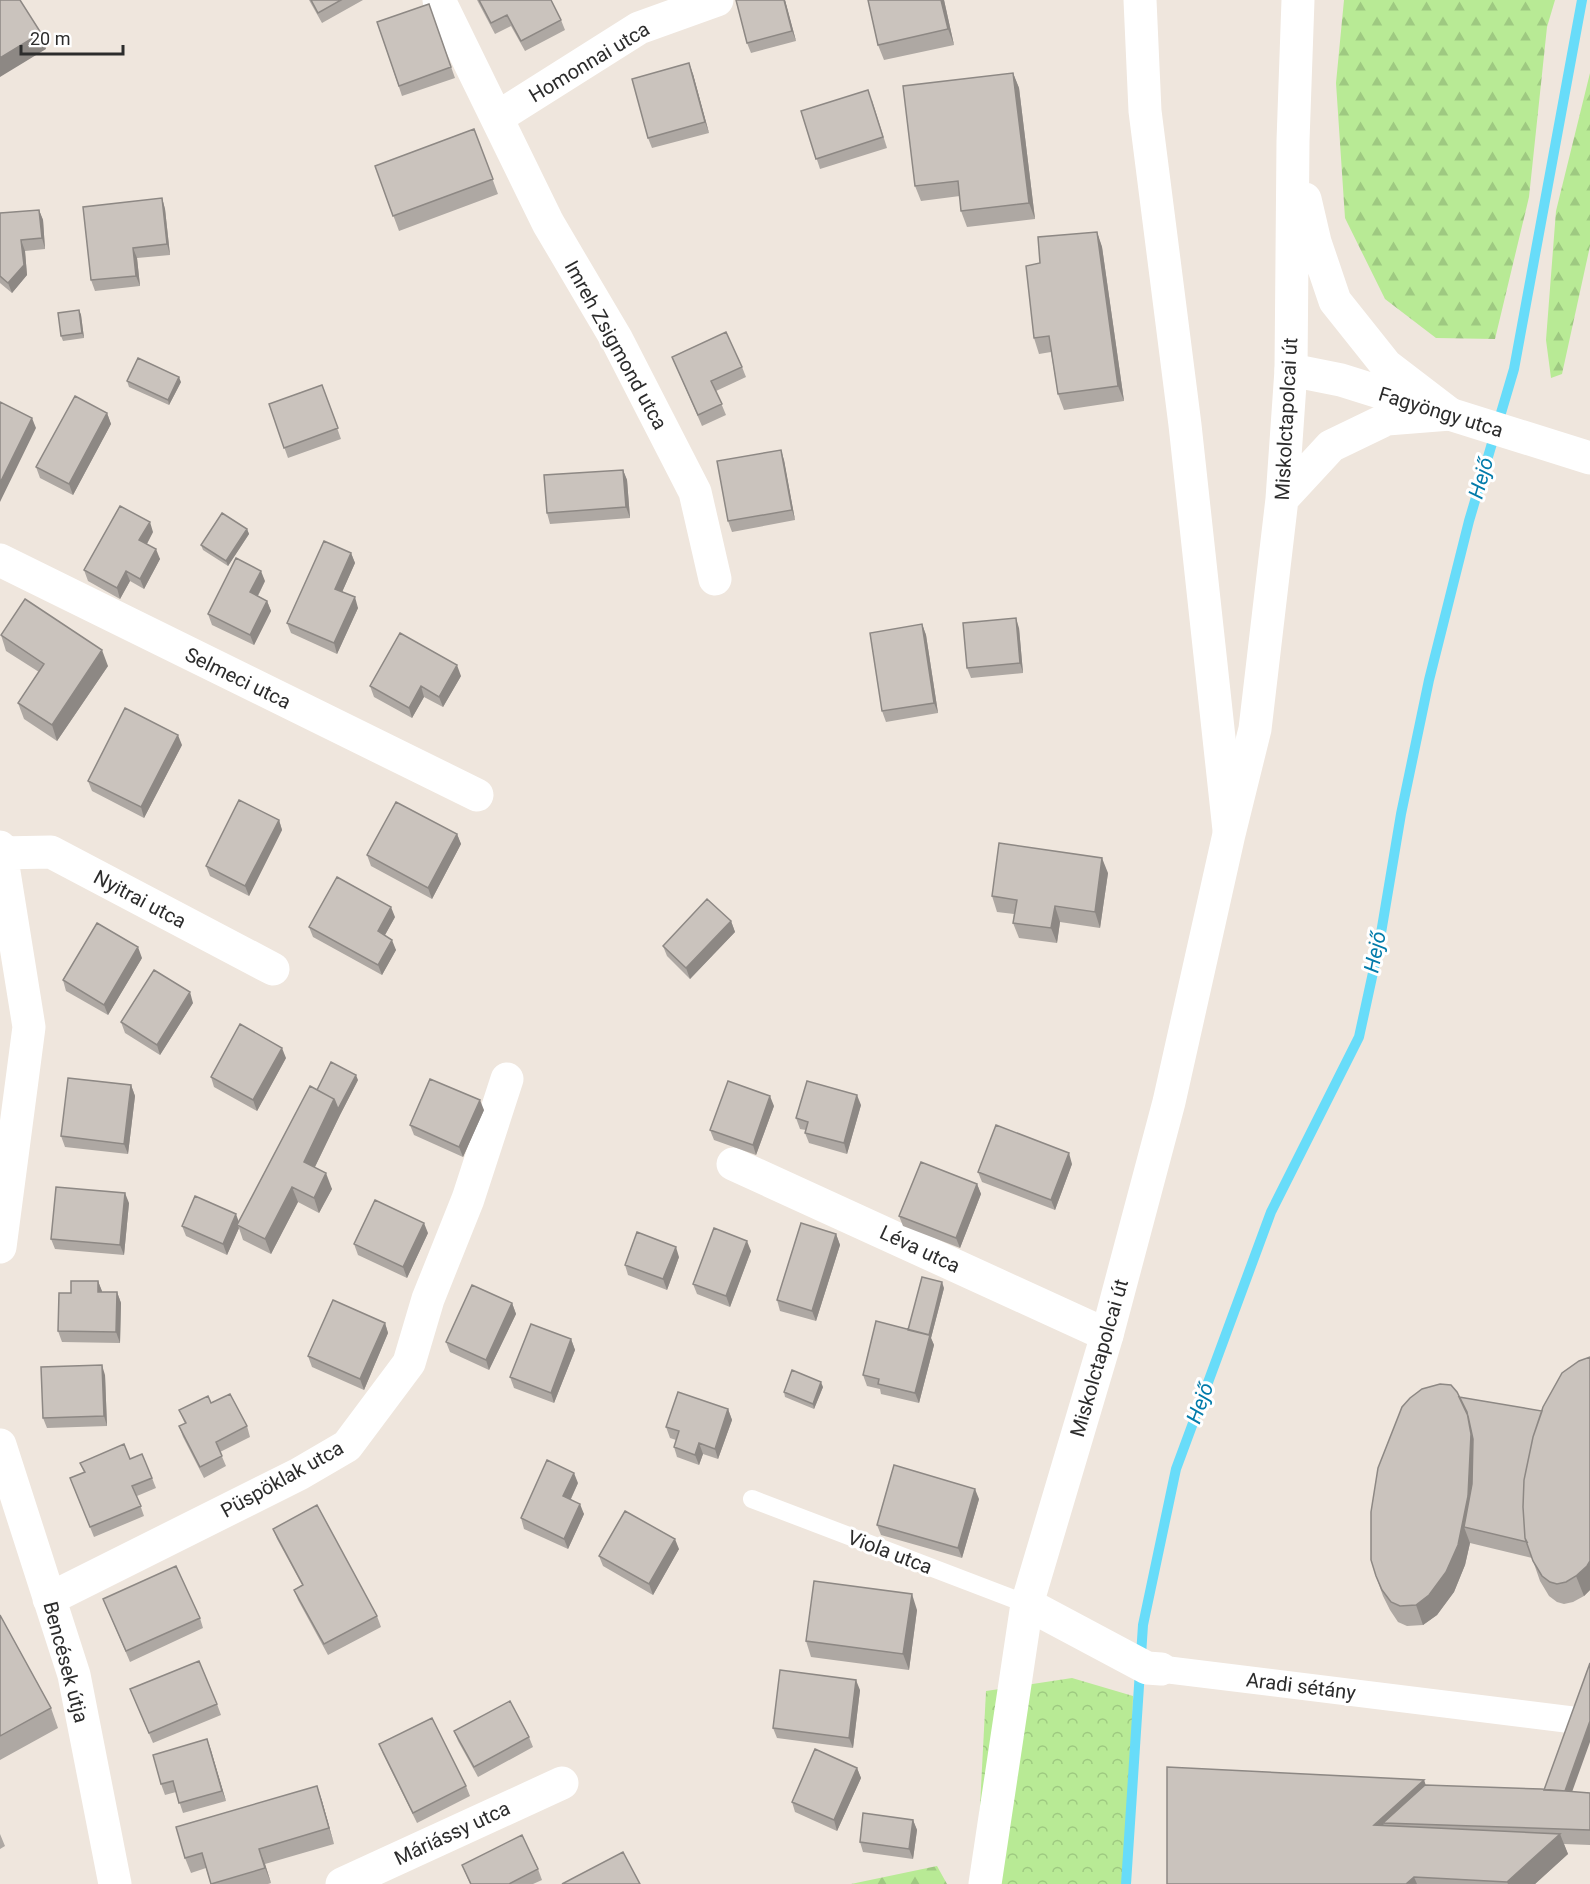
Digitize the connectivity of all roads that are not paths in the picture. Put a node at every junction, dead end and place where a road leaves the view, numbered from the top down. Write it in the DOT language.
graph roads {
  1 [pos="440,0"];
  2 [pos="717,0"];
  3 [pos="1140,0"];
  4 [pos="1298,0"];
  5 [pos="498,117"];
  6 [pos="1293,141"];
  7 [pos="1291,370"];
  8 [pos="1450,414"];
  9 [pos="1590,458"];
  10 [pos="1282,499"];
  11 [pos="0,560"];
  12 [pos="715,579"];
  13 [pos="477,795"];
  14 [pos="1229,834"];
  15 [pos="0,847"];
  16 [pos="0,853"];
  17 [pos="273,969"];
  18 [pos="507,1079"];
  19 [pos="733,1164"];
  20 [pos="0,1247"];
  21 [pos="1107,1335"];
  22 [pos="0,1445"];
  23 [pos="752,1499"];
  24 [pos="50,1599"];
  25 [pos="1027,1604"];
  26 [pos="1161,1669"];
  27 [pos="1590,1722"];
  28 [pos="562,1783"];
  29 [pos="115,1884"];
  30 [pos="342,1884"];
  31 [pos="985,1884"];
  1 -- 5 [label="street, Imreh Zsigmond utca"];
  2 -- 5 [label="street, Homonnai utca"];
  3 -- 14 [label="street, Miskolctapolcai út"];
  4 -- 6 [label="street, Miskolctapolcai út"];
  5 -- 12 [label="street, Imreh Zsigmond utca"];
  6 -- 7 [label="street, Miskolctapolcai út"];
  6 -- 8 [label="street"];
  7 -- 8 [label="street, Fagyöngy utca"];
  7 -- 10 [label="street, Miskolctapolcai út"];
  8 -- 9 [label="street, Fagyöngy utca"];
  8 -- 10 [label="street"];
  10 -- 14 [label="street, Miskolctapolcai út"];
  11 -- 13 [label="street, Selmeci utca"];
  14 -- 21 [label="street, Miskolctapolcai út"];
  15 -- 16 [label="street"];
  16 -- 17 [label="street, Nyitrai utca"];
  16 -- 20 [label="street"];
  18 -- 24 [label="street, Püspöklak utca"];
  19 -- 21 [label="street, Léva utca"];
  21 -- 25 [label="street, Miskolctapolcai út"];
  22 -- 24 [label="street, Bencések útja"];
  23 -- 25 [label="lane, Viola utca"];
  24 -- 29 [label="street, Bencések útja"];
  25 -- 26 [label="street, Aradi sétány"];
  25 -- 31 [label="street, Miskolctapolcai út"];
  26 -- 27 [label="street, Aradi sétány"];
  28 -- 30 [label="street, Máriássy utca"];
}
